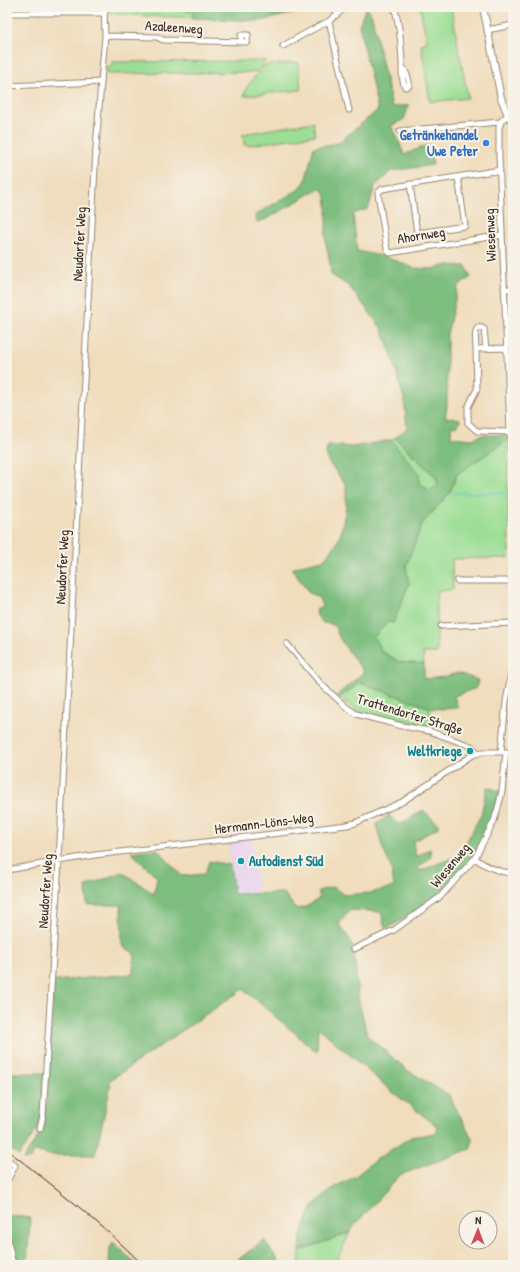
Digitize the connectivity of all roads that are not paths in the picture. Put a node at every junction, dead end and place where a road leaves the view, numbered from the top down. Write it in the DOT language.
graph roads {
  1 [pos="104,7"];
  2 [pos="346,7"];
  3 [pos="394,7"];
  4 [pos="483,7"];
  5 [pos="7,13"];
  6 [pos="105,13"];
  7 [pos="329,22"];
  8 [pos="513,26"];
  9 [pos="487,30"];
  10 [pos="106,36"];
  11 [pos="241,42"];
  12 [pos="283,46"];
  13 [pos="402,66"];
  14 [pos="101,82"];
  15 [pos="7,86"];
  16 [pos="349,110"];
  17 [pos="508,115"];
  18 [pos="500,122"];
  19 [pos="513,123"];
  20 [pos="400,131"];
  21 [pos="500,170"];
  22 [pos="458,177"];
  23 [pos="410,184"];
  24 [pos="502,234"];
  25 [pos="504,289"];
  26 [pos="513,289"];
  27 [pos="506,348"];
  28 [pos="476,349"];
  29 [pos="486,349"];
  30 [pos="507,368"];
  31 [pos="513,368"];
  32 [pos="510,432"];
  33 [pos="513,505"];
  34 [pos="513,581"];
  35 [pos="457,582"];
  36 [pos="513,623"];
  37 [pos="441,626"];
  38 [pos="287,644"];
  39 [pos="513,662"];
  40 [pos="504,752"];
  41 [pos="513,752"];
  42 [pos="478,753"];
  43 [pos="475,858"];
  44 [pos="59,861"];
  45 [pos="7,870"];
  46 [pos="513,873"];
  47 [pos="354,949"];
  48 [pos="40,1129"];
  49 [pos="7,1160"];
  50 [pos="7,1181"];
  51 [pos="7,1238"];
  52 [pos="13,1265"];
  1 -- 6 [label="street, Neudorfer Weg"];
  2 -- 7 [label="street"];
  3 -- 13 [label="street"];
  4 -- 9 [label="main road"];
  5 -- 6 [label="street"];
  6 -- 10 [label="street, Neudorfer Weg"];
  7 -- 12 [label="street"];
  7 -- 16 [label="street"];
  8 -- 9 [label="street"];
  9 -- 17 [label="main road"];
  10 -- 11 [label="street, Azaleenweg"];
  10 -- 14 [label="street, Neudorfer Weg"];
  14 -- 15 [label="street"];
  14 -- 44 [label="street, Neudorfer Weg"];
  17 -- 18 [label="street"];
  17 -- 19 [label="main road"];
  18 -- 20 [label="street"];
  18 -- 21 [label="street, Wiesenweg"];
  21 -- 22 [label="street"];
  21 -- 24 [label="street, Wiesenweg"];
  22 -- 23 [label="street"];
  22 -- 23 [label="street"];
  23 -- 24 [label="street, Ahornweg"];
  24 -- 25 [label="street, Wiesenweg"];
  25 -- 26 [label="street"];
  25 -- 27 [label="street, Wiesenweg"];
  27 -- 29 [label="street"];
  27 -- 30 [label="street, Wiesenweg"];
  28 -- 29 [label="street"];
  28 -- 29 [label="street"];
  28 -- 32 [label="street"];
  30 -- 31 [label="street"];
  30 -- 32 [label="street, Wiesenweg"];
  32 -- 33 [label="street, Wiesenweg"];
  34 -- 35 [label="street"];
  36 -- 37 [label="street"];
  38 -- 42 [label="street, Trattendorfer Straße"];
  39 -- 40 [label="street, Wiesenweg"];
  40 -- 41 [label="street"];
  40 -- 42 [label="street, Hermann-Löns-Weg"];
  40 -- 43 [label="street, Wiesenweg"];
  42 -- 44 [label="street, Hermann-Löns-Weg"];
  43 -- 46 [label="street"];
  43 -- 47 [label="street, Wiesenweg"];
  44 -- 45 [label="street, Hermann-Löns-Weg"];
  44 -- 48 [label="street, Neudorfer Weg"];
  49 -- 50 [label="street"];
  51 -- 52 [label="street"];
}
